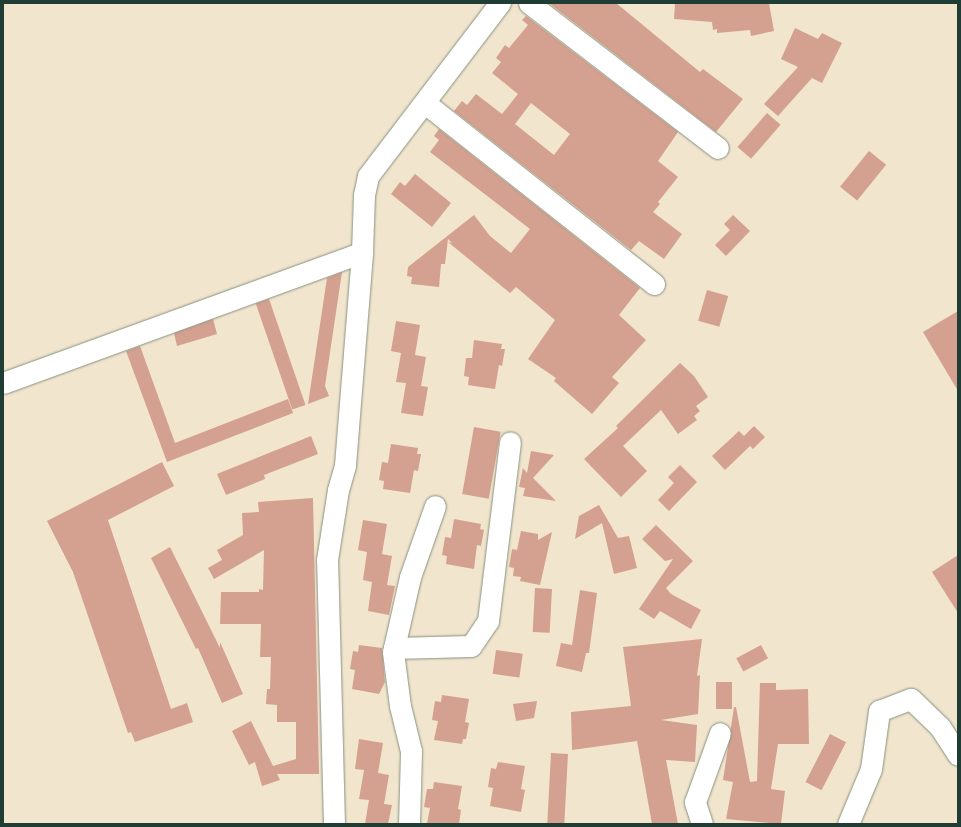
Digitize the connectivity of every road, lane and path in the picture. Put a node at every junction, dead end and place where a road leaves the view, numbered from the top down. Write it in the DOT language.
graph roads {
  1 [pos="500,3"];
  2 [pos="529,3"];
  3 [pos="425,103"];
  4 [pos="718,148"];
  5 [pos="362,252"];
  6 [pos="654,284"];
  7 [pos="3,382"];
  8 [pos="510,442"];
  9 [pos="435,506"];
  10 [pos="394,648"];
  11 [pos="720,733"];
  12 [pos="958,755"];
  13 [pos="334,824"];
  14 [pos="409,824"];
  15 [pos="702,824"];
  16 [pos="848,824"];
  1 -- 3 [label="street"];
  2 -- 4 [label="street"];
  3 -- 5 [label="street"];
  3 -- 6 [label="street"];
  5 -- 7 [label="street"];
  5 -- 13 [label="street"];
  8 -- 10 [label="street"];
  9 -- 10 [label="street"];
  10 -- 14 [label="street"];
  11 -- 15 [label="street"];
  12 -- 16 [label="street"];
}
